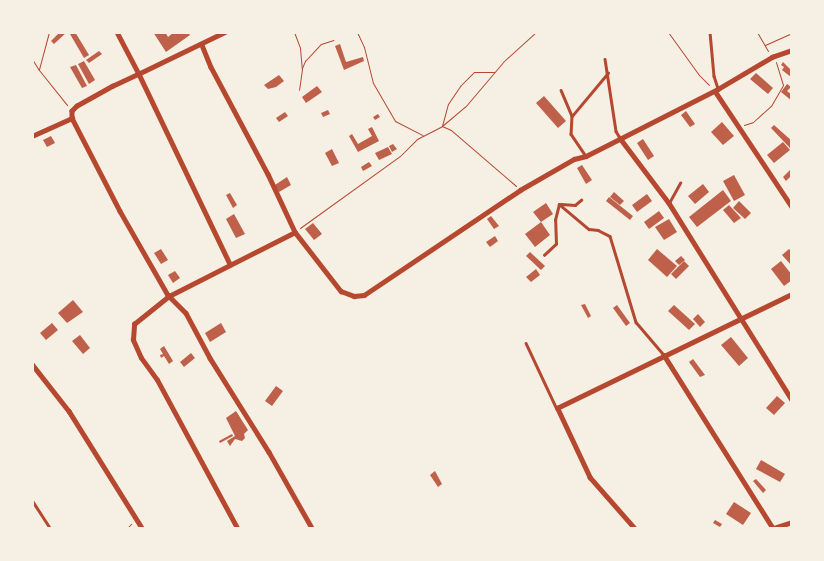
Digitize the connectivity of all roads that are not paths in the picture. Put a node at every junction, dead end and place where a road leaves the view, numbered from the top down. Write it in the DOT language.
graph roads {
  1 [pos="117,32"];
  2 [pos="226,32"];
  3 [pos="710,32"];
  4 [pos="202,44"];
  5 [pos="792,50"];
  6 [pos="606,59"];
  7 [pos="608,73"];
  8 [pos="139,74"];
  9 [pos="561,90"];
  10 [pos="717,90"];
  11 [pos="572,116"];
  12 [pos="72,118"];
  13 [pos="32,136"];
  14 [pos="620,138"];
  15 [pos="586,156"];
  16 [pos="680,183"];
  17 [pos="580,200"];
  18 [pos="669,203"];
  19 [pos="559,204"];
  20 [pos="792,207"];
  21 [pos="295,232"];
  22 [pos="544,254"];
  23 [pos="230,264"];
  24 [pos="792,294"];
  25 [pos="169,296"];
  26 [pos="741,318"];
  27 [pos="526,343"];
  28 [pos="664,355"];
  29 [pos="32,364"];
  30 [pos="792,400"];
  31 [pos="557,408"];
  32 [pos="32,500"];
  33 [pos="792,522"];
  34 [pos="50,528"];
  35 [pos="142,528"];
  36 [pos="237,528"];
  37 [pos="312,528"];
  38 [pos="634,528"];
  39 [pos="773,528"];
  1 -- 8 [label="street"];
  2 -- 4 [label="street"];
  3 -- 10 [label="lane"];
  4 -- 8 [label="street"];
  4 -- 21 [label="street"];
  5 -- 10 [label="street"];
  6 -- 7 [label="lane"];
  7 -- 11 [label="lane"];
  7 -- 14 [label="lane"];
  8 -- 12 [label="street"];
  8 -- 23 [label="street"];
  9 -- 11 [label="lane"];
  10 -- 14 [label="street"];
  10 -- 20 [label="street"];
  11 -- 15 [label="lane"];
  12 -- 13 [label="street"];
  12 -- 25 [label="street"];
  14 -- 15 [label="street"];
  14 -- 18 [label="street"];
  15 -- 21 [label="street"];
  16 -- 18 [label="lane"];
  17 -- 19 [label="lane"];
  18 -- 26 [label="street"];
  19 -- 22 [label="lane"];
  19 -- 28 [label="lane"];
  21 -- 23 [label="street"];
  23 -- 25 [label="street"];
  24 -- 26 [label="street"];
  25 -- 36 [label="street"];
  25 -- 37 [label="street"];
  26 -- 28 [label="street"];
  26 -- 30 [label="street"];
  27 -- 31 [label="lane"];
  28 -- 31 [label="street"];
  28 -- 39 [label="street"];
  29 -- 35 [label="street"];
  31 -- 38 [label="street"];
  32 -- 34 [label="lane"];
  33 -- 39 [label="street"];
}
